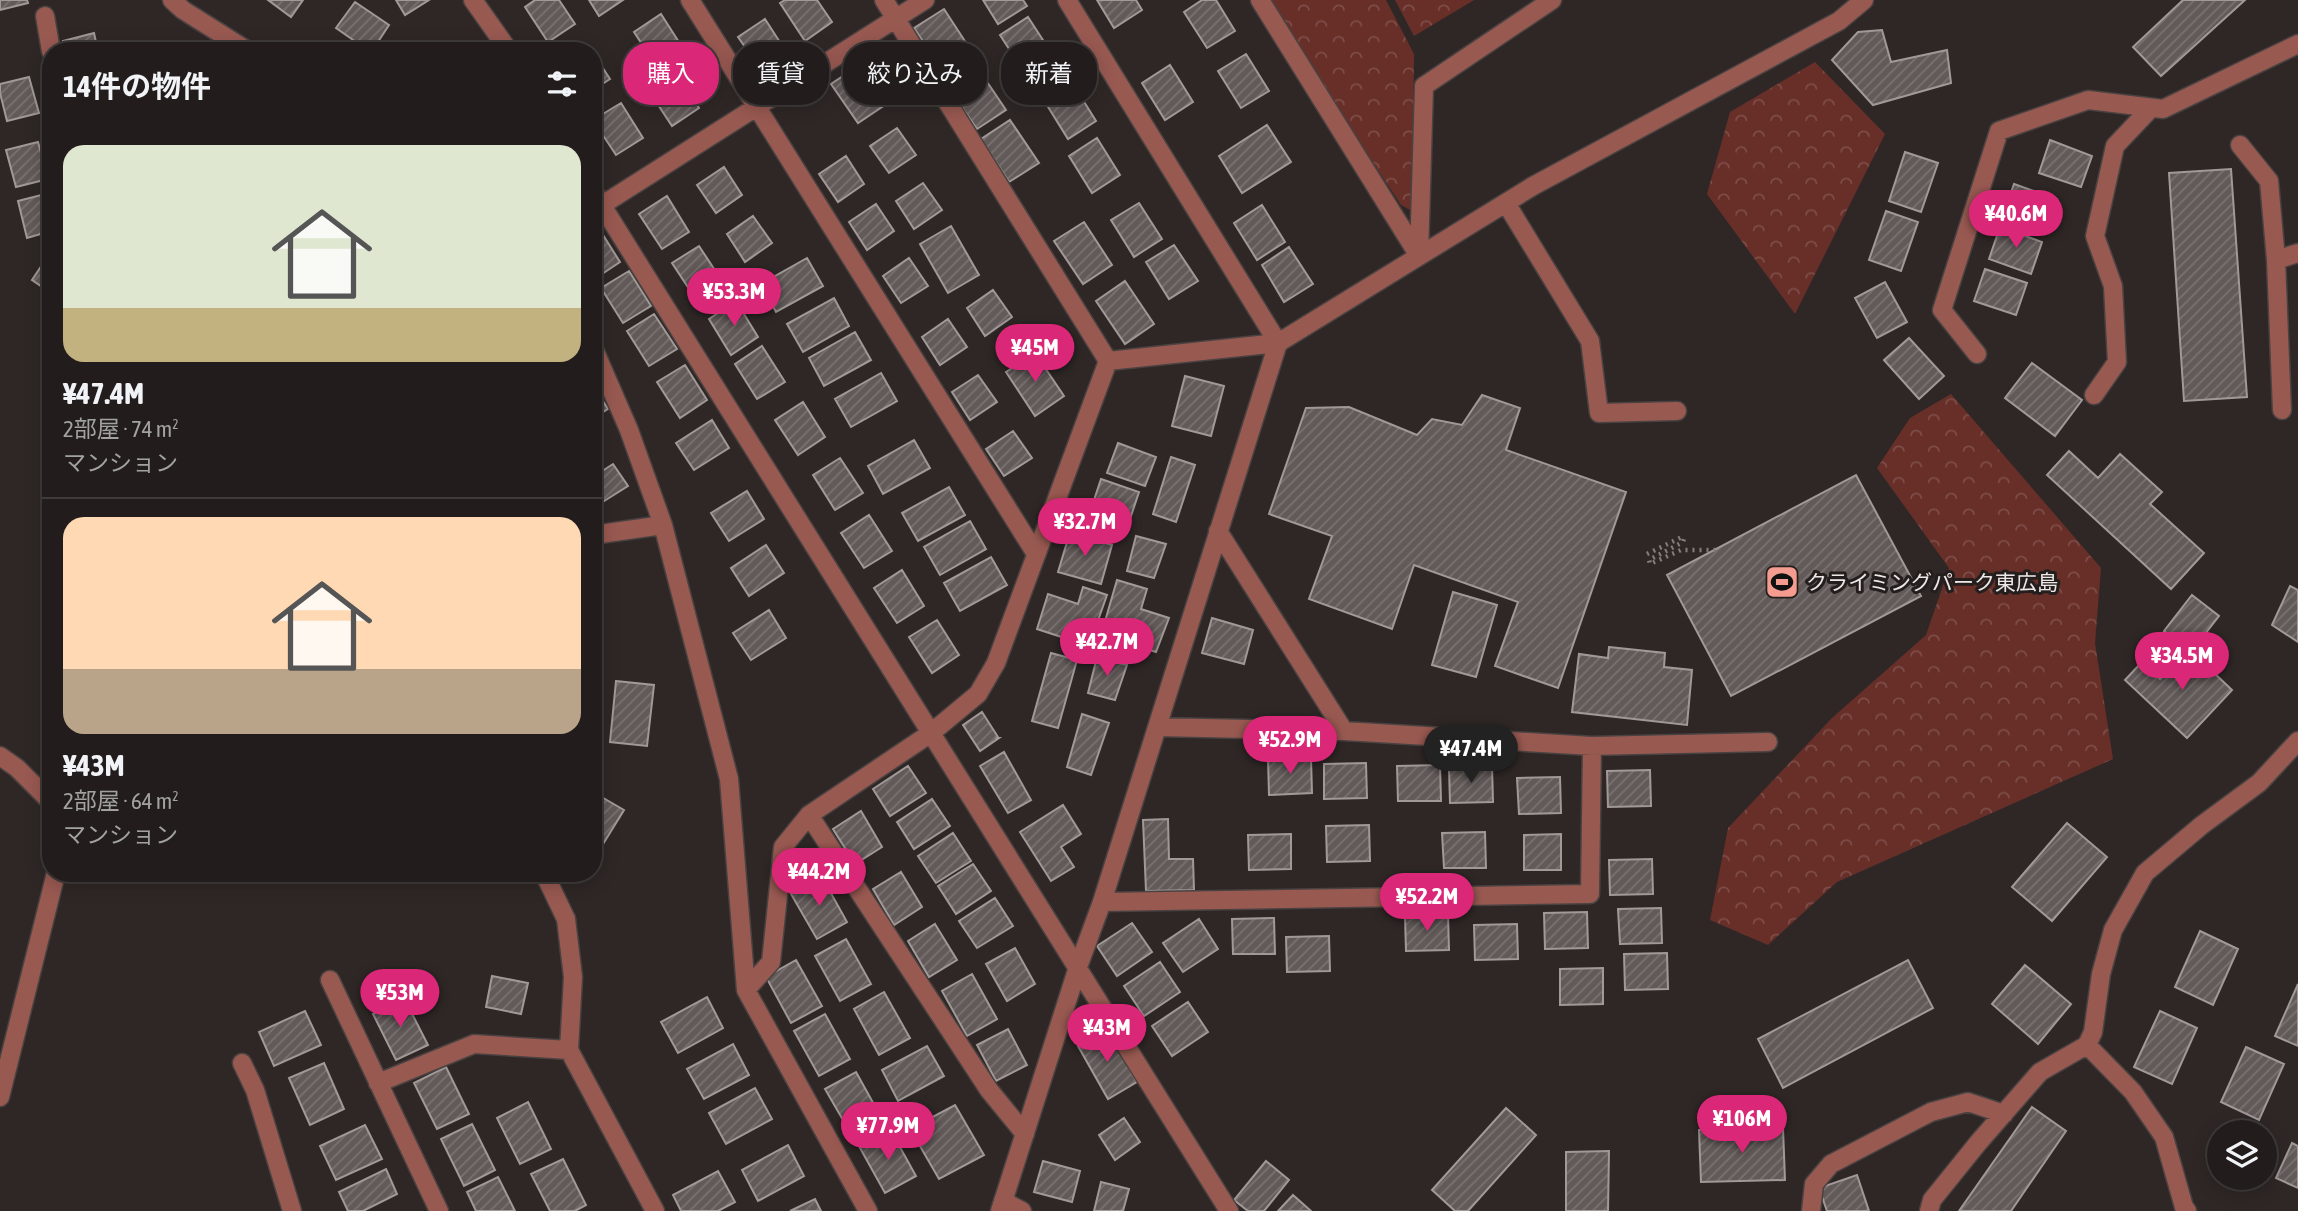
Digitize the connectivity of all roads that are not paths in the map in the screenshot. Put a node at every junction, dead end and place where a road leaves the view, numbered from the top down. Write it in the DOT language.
graph roads {
  1 [pos="172,0"];
  2 [pos="473,0"];
  3 [pos="690,0"];
  4 [pos="884,0"];
  5 [pos="925,0"];
  6 [pos="1067,0"];
  7 [pos="1260,0"];
  8 [pos="1552,0"];
  9 [pos="1864,0"];
  10 [pos="45,16"];
  11 [pos="895,19"];
  12 [pos="49,42"];
  13 [pos="234,42"];
  14 [pos="503,42"];
  15 [pos="2298,44"];
  16 [pos="757,106"];
  17 [pos="2151,108"];
  18 [pos="2240,145"];
  19 [pos="602,196"];
  20 [pos="1506,203"];
  21 [pos="602,204"];
  22 [pos="2298,253"];
  23 [pos="1419,256"];
  24 [pos="2276,260"];
  25 [pos="1278,343"];
  26 [pos="1977,354"];
  27 [pos="1108,361"];
  28 [pos="602,368"];
  29 [pos="2094,395"];
  30 [pos="2282,410"];
  31 [pos="1677,411"];
  32 [pos="663,525"];
  33 [pos="1218,531"];
  34 [pos="602,535"];
  35 [pos="1036,554"];
  36 [pos="1157,727"];
  37 [pos="1345,731"];
  38 [pos="931,733"];
  39 [pos="2298,741"];
  40 [pos="1768,742"];
  41 [pos="1592,746"];
  42 [pos="0,756"];
  43 [pos="42,793"];
  44 [pos="809,815"];
  45 [pos="54,882"];
  46 [pos="548,882"];
  47 [pos="1102,902"];
  48 [pos="1078,967"];
  49 [pos="330,980"];
  50 [pos="746,990"];
  51 [pos="2087,1045"];
  52 [pos="569,1050"];
  53 [pos="242,1063"];
  54 [pos="378,1083"];
  55 [pos="0,1097"];
  56 [pos="2004,1114"];
  57 [pos="1025,1134"];
  58 [pos="1001,1206"];
  59 [pos="292,1211"];
  60 [pos="439,1211"];
  61 [pos="654,1211"];
  62 [pos="868,1211"];
  63 [pos="1022,1211"];
  64 [pos="1229,1211"];
  65 [pos="1811,1211"];
  66 [pos="1929,1211"];
  67 [pos="2187,1211"];
  1 -- 13 [label="street"];
  2 -- 14 [label="street"];
  3 -- 16 [label="street"];
  4 -- 11 [label="street"];
  5 -- 11 [label="street"];
  6 -- 25 [label="street"];
  7 -- 23 [label="street"];
  8 -- 23 [label="street"];
  9 -- 20 [label="street"];
  10 -- 12 [label="street"];
  11 -- 16 [label="street"];
  11 -- 27 [label="street"];
  15 -- 17 [label="street"];
  16 -- 19 [label="street"];
  16 -- 35 [label="street"];
  17 -- 26 [label="street"];
  17 -- 29 [label="street"];
  18 -- 24 [label="street"];
  20 -- 23 [label="street"];
  20 -- 31 [label="street"];
  21 -- 38 [label="street"];
  22 -- 24 [label="street"];
  23 -- 25 [label="street"];
  24 -- 30 [label="street"];
  25 -- 27 [label="street"];
  25 -- 33 [label="street"];
  27 -- 35 [label="street"];
  28 -- 32 [label="street"];
  32 -- 34 [label="street"];
  32 -- 50 [label="street"];
  33 -- 36 [label="street"];
  33 -- 37 [label="street"];
  35 -- 38 [label="street"];
  36 -- 37 [label="street"];
  36 -- 47 [label="street"];
  37 -- 41 [label="street"];
  38 -- 44 [label="street"];
  38 -- 48 [label="street"];
  39 -- 51 [label="street"];
  40 -- 41 [label="street"];
  41 -- 47 [label="street"];
  42 -- 43 [label="street"];
  44 -- 50 [label="street"];
  44 -- 57 [label="street"];
  45 -- 55 [label="street"];
  46 -- 52 [label="street"];
  47 -- 48 [label="street"];
  48 -- 57 [label="street"];
  48 -- 64 [label="street"];
  49 -- 54 [label="street"];
  50 -- 62 [label="street"];
  51 -- 56 [label="street"];
  51 -- 67 [label="street"];
  52 -- 54 [label="street"];
  52 -- 61 [label="street"];
  53 -- 59 [label="street"];
  54 -- 60 [label="street"];
  56 -- 65 [label="street"];
  56 -- 66 [label="street"];
  57 -- 58 [label="street"];
  58 -- 63 [label="street"];
}
